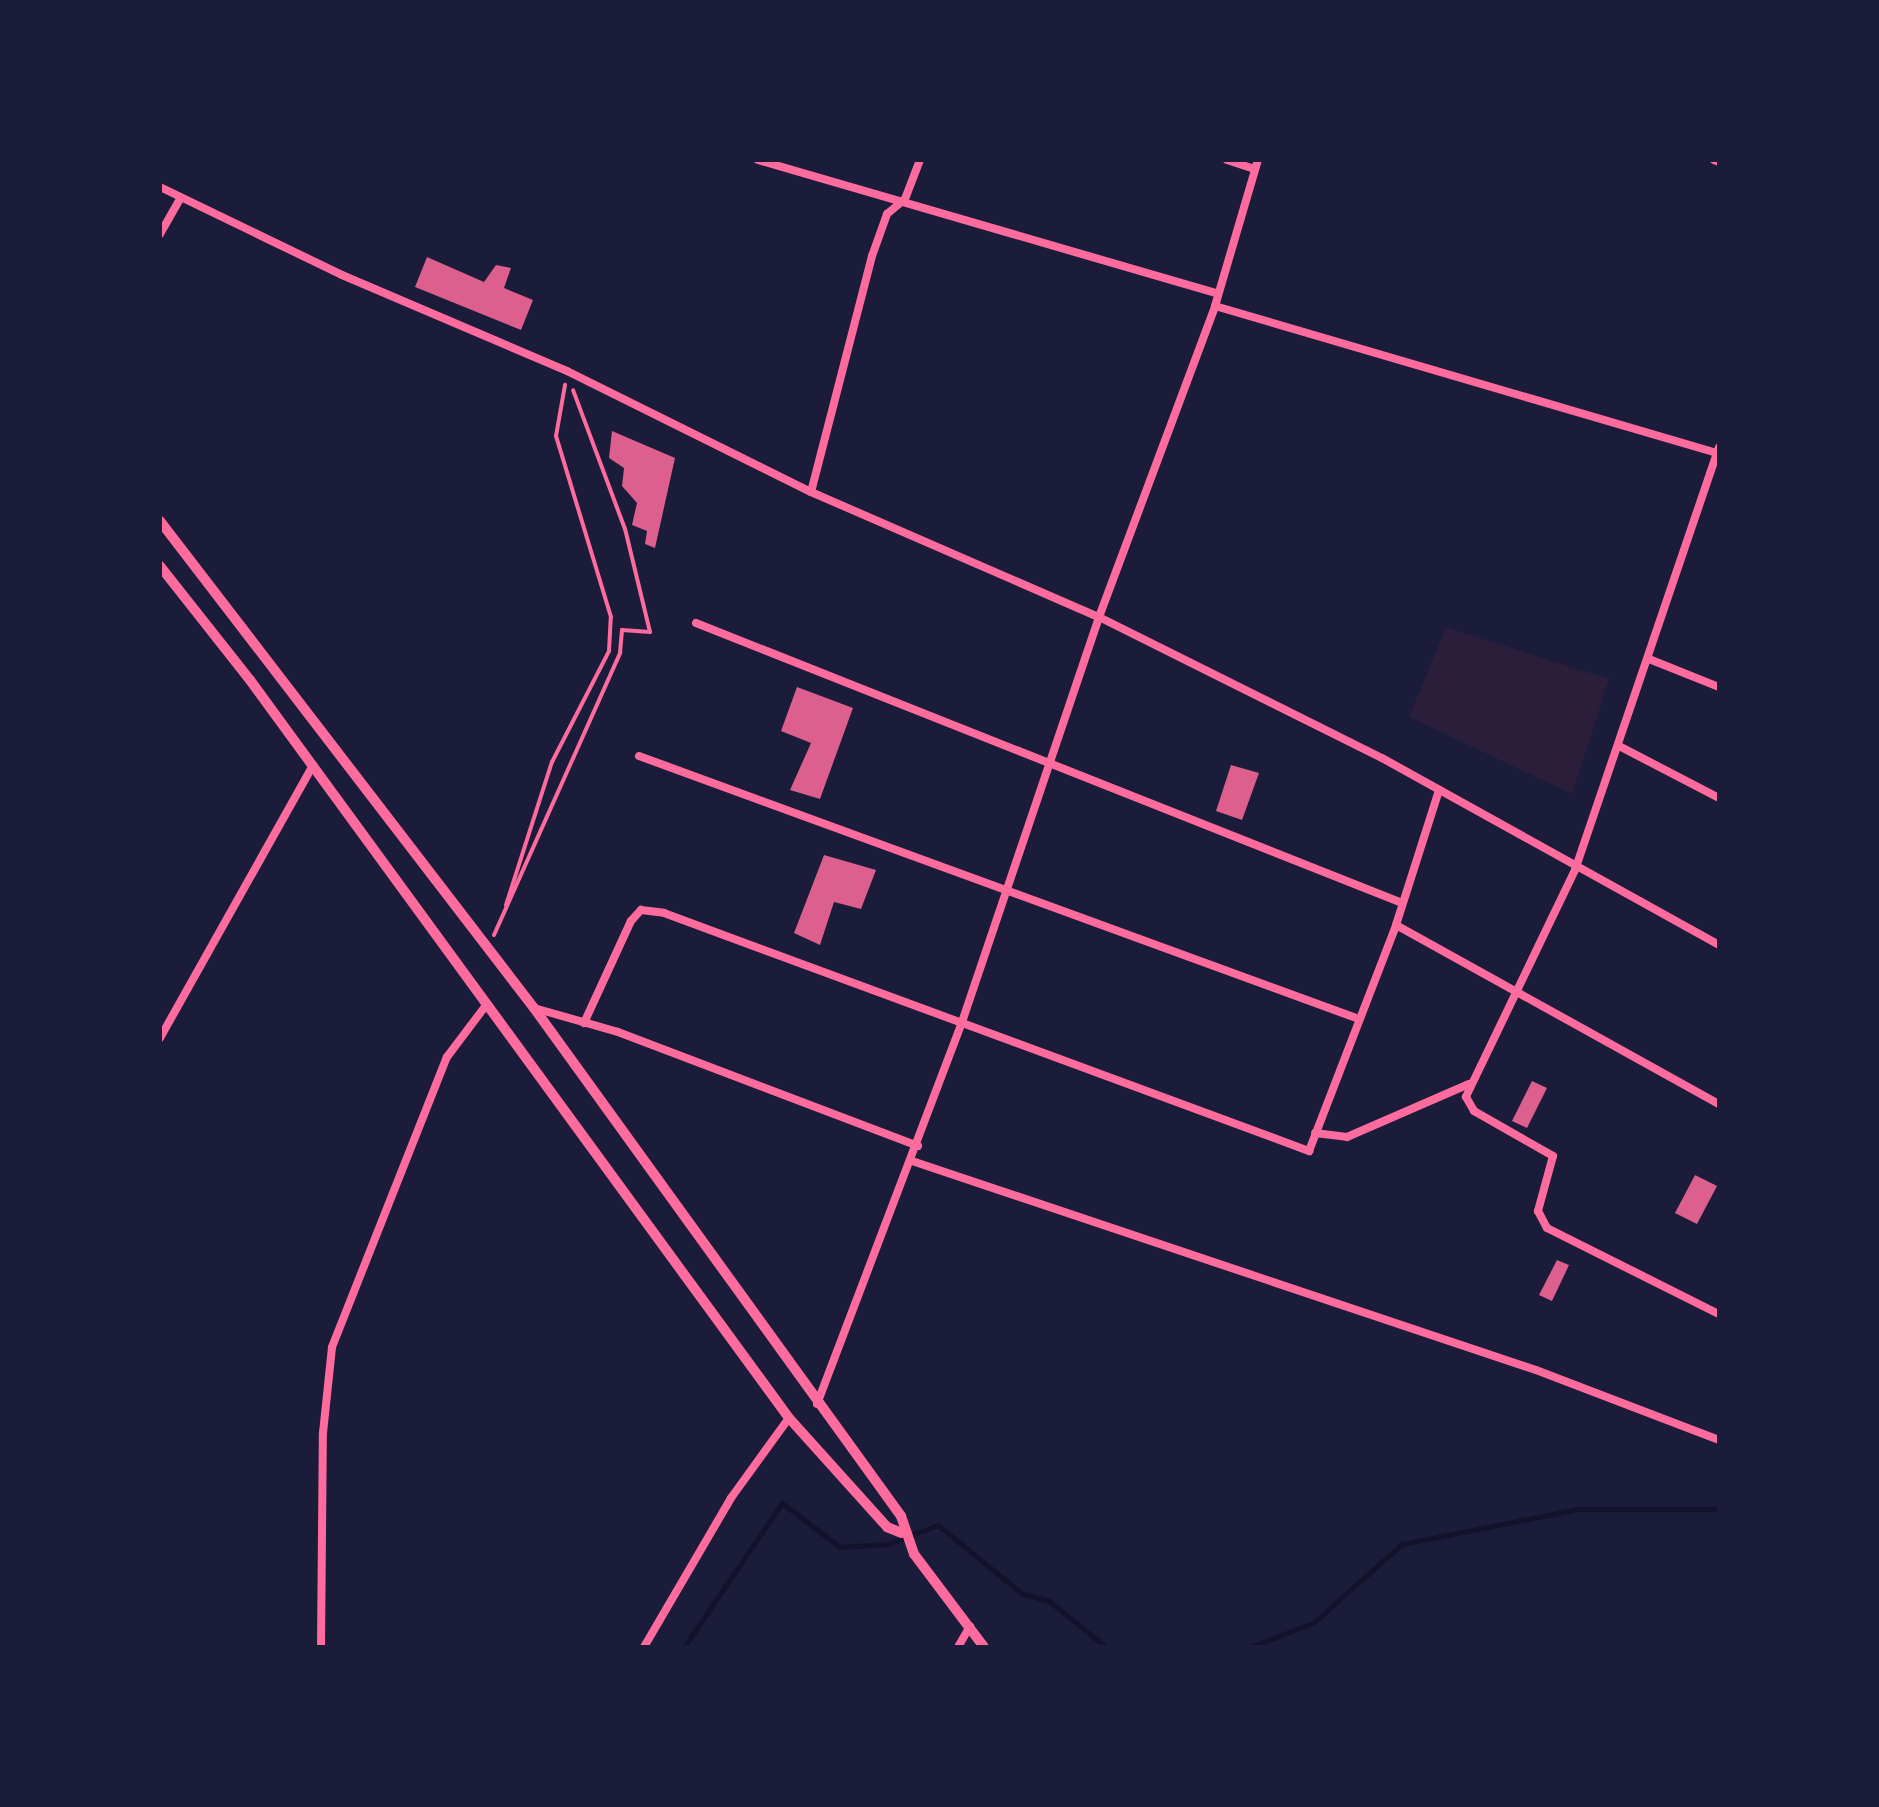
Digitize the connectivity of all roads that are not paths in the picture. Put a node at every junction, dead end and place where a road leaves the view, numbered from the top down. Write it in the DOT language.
graph roads {
  1 [pos="758,160"];
  2 [pos="920,160"];
  3 [pos="1227,160"];
  4 [pos="1257,164"];
  5 [pos="160,187"];
  6 [pos="180,199"];
  7 [pos="905,200"];
  8 [pos="160,234"];
  9 [pos="1218,294"];
  10 [pos="1215,306"];
  11 [pos="1718,450"];
  12 [pos="1708,481"];
  13 [pos="1719,486"];
  14 [pos="811,492"];
  15 [pos="160,521"];
  16 [pos="160,566"];
  17 [pos="1099,617"];
  18 [pos="696,623"];
  19 [pos="1649,659"];
  20 [pos="1719,686"];
  21 [pos="1621,748"];
  22 [pos="639,756"];
  23 [pos="1051,762"];
  24 [pos="312,765"];
  25 [pos="1439,790"];
  26 [pos="1719,798"];
  27 [pos="1576,868"];
  28 [pos="1006,891"];
  29 [pos="1402,903"];
  30 [pos="1396,924"];
  31 [pos="1719,945"];
  32 [pos="1517,994"];
  33 [pos="488,1004"];
  34 [pos="534,1008"];
  35 [pos="1356,1018"];
  36 [pos="962,1022"];
  37 [pos="584,1023"];
  38 [pos="160,1038"];
  39 [pos="1469,1084"];
  40 [pos="1719,1104"];
  41 [pos="1315,1133"];
  42 [pos="918,1146"];
  43 [pos="912,1161"];
  44 [pos="1719,1314"];
  45 [pos="818,1404"];
  46 [pos="789,1418"];
  47 [pos="1719,1440"];
  48 [pos="902,1533"];
  49 [pos="970,1626"];
  50 [pos="320,1647"];
  51 [pos="644,1647"];
  52 [pos="958,1647"];
  53 [pos="984,1647"];
  1 -- 7 [label="street"];
  2 -- 7 [label="street"];
  3 -- 4 [label="street"];
  4 -- 9 [label="street"];
  5 -- 6 [label="street"];
  6 -- 8 [label="street"];
  6 -- 14 [label="street"];
  7 -- 9 [label="street"];
  7 -- 14 [label="street"];
  9 -- 10 [label="street"];
  10 -- 11 [label="street"];
  10 -- 17 [label="street"];
  11 -- 12 [label="street"];
  12 -- 13 [label="street"];
  12 -- 19 [label="street"];
  14 -- 17 [label="street"];
  15 -- 34 [label="street"];
  16 -- 24 [label="street"];
  17 -- 23 [label="street"];
  17 -- 25 [label="street"];
  18 -- 23 [label="street"];
  19 -- 20 [label="street"];
  19 -- 21 [label="street"];
  21 -- 26 [label="street"];
  21 -- 27 [label="street"];
  22 -- 28 [label="street"];
  23 -- 28 [label="street"];
  23 -- 29 [label="street"];
  24 -- 33 [label="street"];
  24 -- 38 [label="street"];
  25 -- 27 [label="street"];
  25 -- 29 [label="street"];
  27 -- 31 [label="street"];
  27 -- 32 [label="street"];
  28 -- 35 [label="street"];
  28 -- 36 [label="street"];
  29 -- 30 [label="street"];
  30 -- 32 [label="street"];
  30 -- 35 [label="street"];
  32 -- 39 [label="street"];
  32 -- 40 [label="street"];
  33 -- 46 [label="street"];
  33 -- 50 [label="street"];
  34 -- 37 [label="street"];
  34 -- 45 [label="street"];
  35 -- 41 [label="street"];
  36 -- 37 [label="street"];
  36 -- 41 [label="street"];
  36 -- 42 [label="street"];
  37 -- 42 [label="street"];
  39 -- 41 [label="street"];
  39 -- 44 [label="street"];
  42 -- 43 [label="street"];
  43 -- 45 [label="street"];
  43 -- 47 [label="street"];
  45 -- 48 [label="street"];
  46 -- 48 [label="street"];
  46 -- 51 [label="street"];
  48 -- 49 [label="street"];
  49 -- 52 [label="street"];
  49 -- 53 [label="street"];
}
